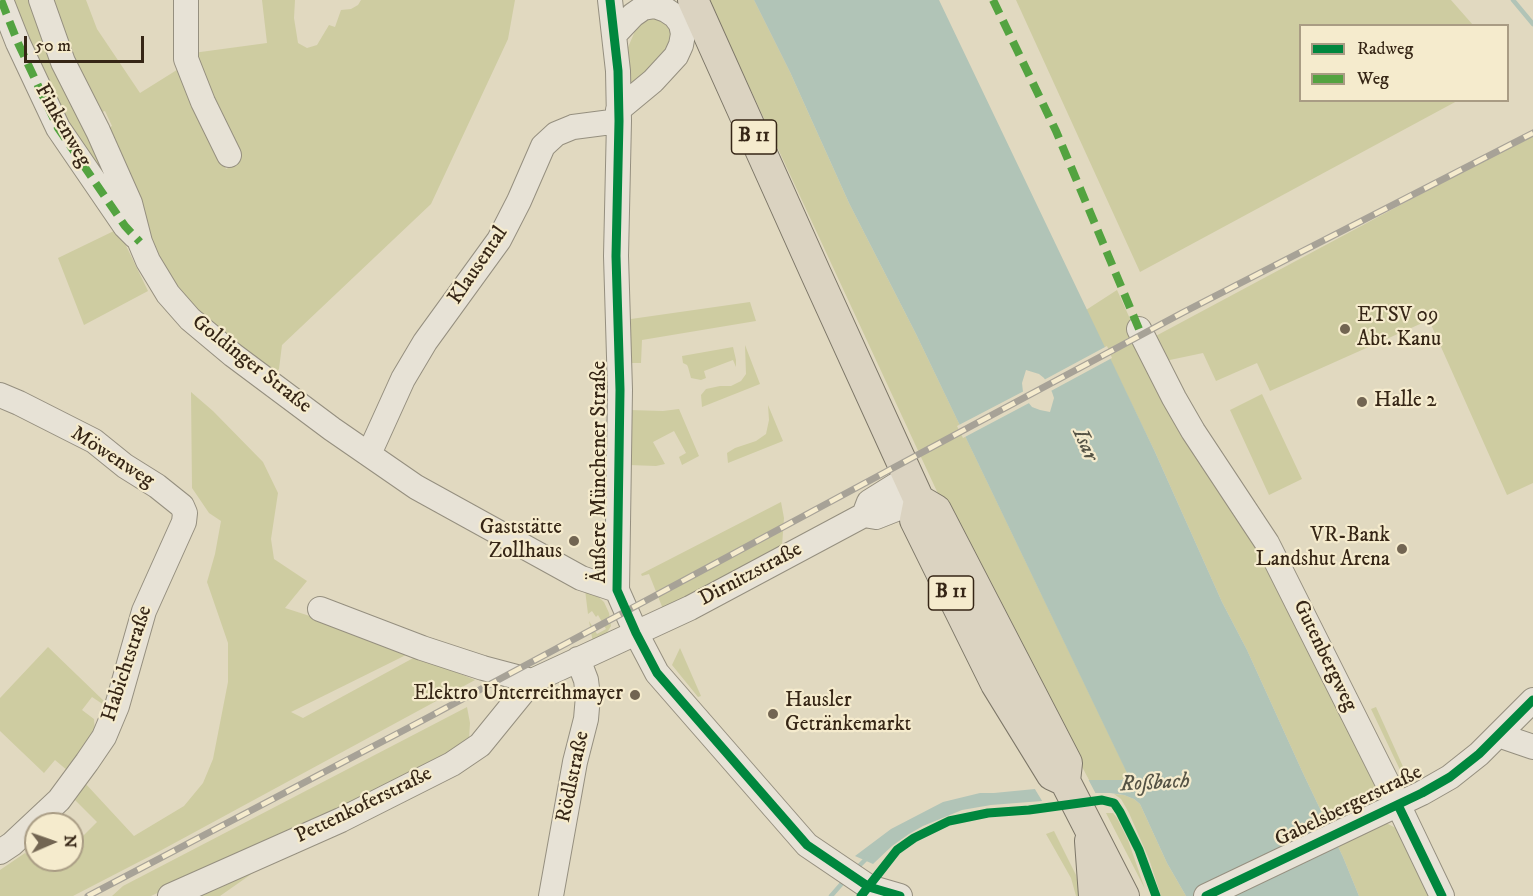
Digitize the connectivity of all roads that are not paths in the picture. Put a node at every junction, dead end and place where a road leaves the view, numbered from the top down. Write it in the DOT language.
graph roads {
  1 [pos="2,0"];
  2 [pos="41,0"];
  3 [pos="186,0"];
  4 [pos="610,0"];
  5 [pos="693,0"];
  6 [pos="615,34"];
  7 [pos="618,115"];
  8 [pos="229,155"];
  9 [pos="140,242"];
  10 [pos="1140,329"];
  11 [pos="0,395"];
  12 [pos="369,454"];
  13 [pos="914,489"];
  14 [pos="185,513"];
  15 [pos="617,590"];
  16 [pos="320,609"];
  17 [pos="636,633"];
  18 [pos="578,659"];
  19 [pos="532,681"];
  20 [pos="1533,700"];
  21 [pos="1498,735"];
  22 [pos="1533,747"];
  23 [pos="1398,805"];
  24 [pos="1087,825"];
  25 [pos="0,852"];
  26 [pos="864,888"];
  27 [pos="170,896"];
  28 [pos="551,896"];
  29 [pos="900,896"];
  30 [pos="1094,896"];
  31 [pos="1124,896"];
  32 [pos="1206,896"];
  33 [pos="1442,896"];
  1 -- 9 [label="street, Finkenweg"];
  2 -- 9 [label="street, Goldinger Straße"];
  3 -- 8 [label="street"];
  4 -- 6 [label="street, Äußere Münchener Straße"];
  5 -- 13 [label="main road, B 11"];
  6 -- 7 [label="street, Äußere Münchener Straße"];
  6 -- 7 [label="street"];
  7 -- 12 [label="street, Klausental"];
  7 -- 15 [label="street, Äußere Münchener Straße"];
  9 -- 12 [label="street, Goldinger Straße"];
  10 -- 23 [label="street, Gutenbergweg"];
  11 -- 14 [label="street, Möwenweg"];
  12 -- 15 [label="street, Goldinger Straße"];
  13 -- 17 [label="street, Dirnitzstraße"];
  13 -- 24 [label="main road, B 11"];
  14 -- 25 [label="street, Habichtstraße"];
  15 -- 17 [label="street, Äußere Münchener Straße"];
  16 -- 19 [label="street"];
  17 -- 18 [label="street, Pettenkoferstraße"];
  17 -- 26 [label="street, Äußere Münchener Straße"];
  18 -- 19 [label="street, Pettenkoferstraße"];
  18 -- 28 [label="street, Rödlstraße"];
  19 -- 27 [label="street, Pettenkoferstraße"];
  20 -- 21 [label="street, Gabelsbergerstraße"];
  21 -- 22 [label="street"];
  21 -- 23 [label="street, Gabelsbergerstraße"];
  23 -- 32 [label="street, Gabelsbergerstraße"];
  23 -- 33 [label="street, Gutenbergweg"];
  24 -- 30 [label="main road"];
  24 -- 31 [label="main road, B 11"];
  26 -- 29 [label="street, Äußere Münchener Straße"];
}
